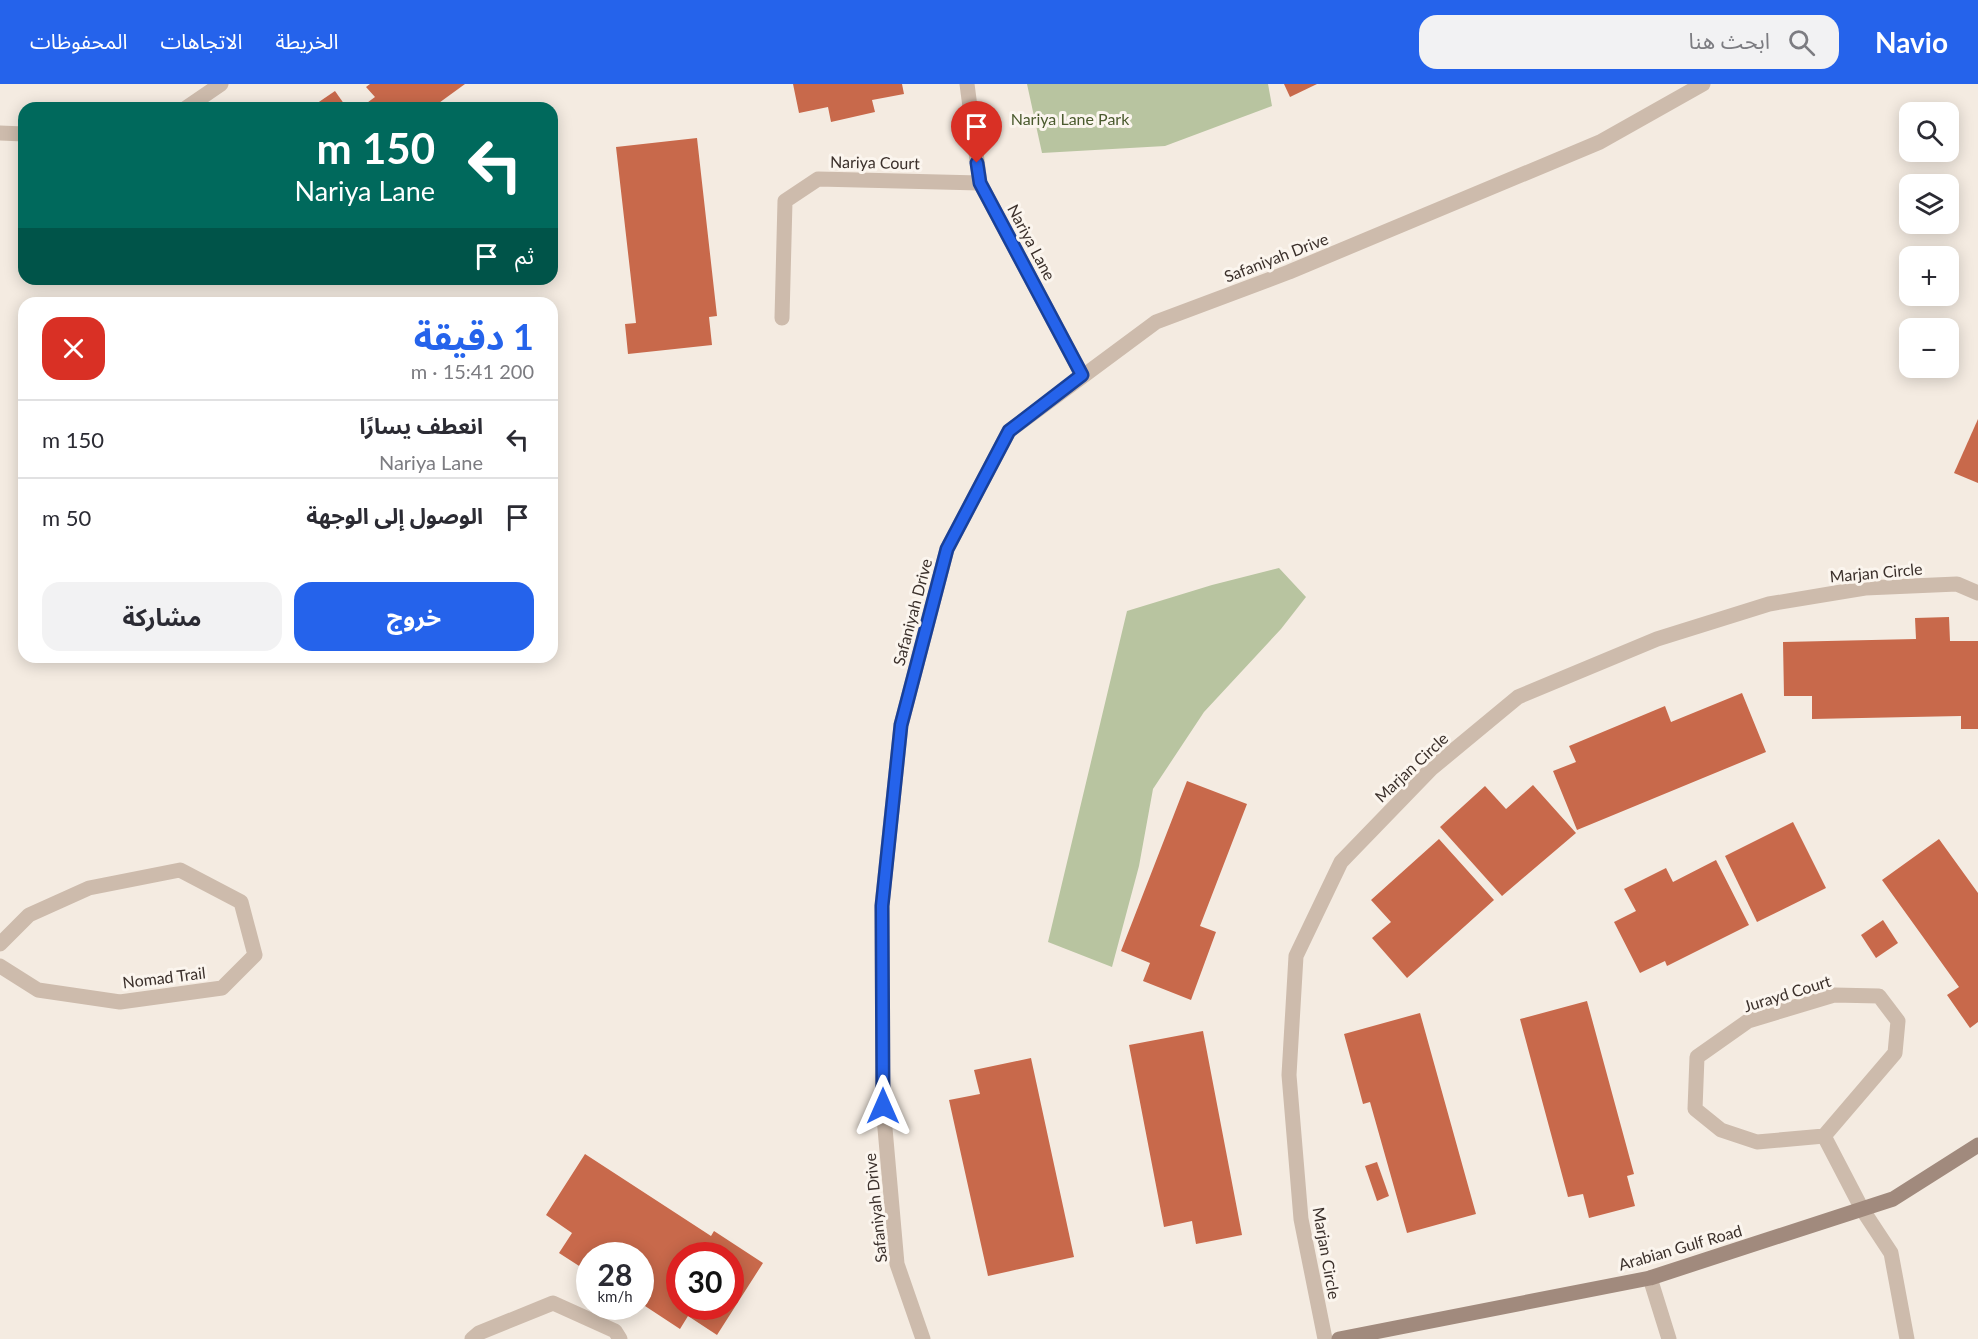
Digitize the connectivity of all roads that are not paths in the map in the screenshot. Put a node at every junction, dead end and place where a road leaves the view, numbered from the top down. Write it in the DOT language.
graph roads {
  1 [pos="221,84"];
  2 [pos="967,84"];
  3 [pos="1703,84"];
  4 [pos="195,102"];
  5 [pos="0,133"];
  6 [pos="18,134"];
  7 [pos="980,183"];
  8 [pos="782,318"];
  9 [pos="1082,375"];
  10 [pos="1978,593"];
  11 [pos="0,944"];
  12 [pos="0,966"];
  13 [pos="1824,1136"];
  14 [pos="1978,1145"];
  15 [pos="1862,1209"];
  16 [pos="1650,1278"];
  17 [pos="472,1339"];
  18 [pos="620,1339"];
  19 [pos="923,1339"];
  20 [pos="1325,1339"];
  21 [pos="1339,1339"];
  22 [pos="1670,1339"];
  23 [pos="1907,1339"];
  1 -- 4 [label="street"];
  2 -- 7 [label="street, Nariya Lane"];
  3 -- 9 [label="street, Safaniyah Drive"];
  5 -- 6 [label="street"];
  7 -- 8 [label="street, Nariya Court"];
  7 -- 9 [label="street, Nariya Lane"];
  9 -- 19 [label="street, Safaniyah Drive"];
  10 -- 20 [label="street, Marjan Circle"];
  11 -- 12 [label="street, Nomad Trail"];
  13 -- 13 [label="street, Jurayd Court"];
  13 -- 15 [label="street"];
  14 -- 15 [label="main road, Arabian Gulf Road"];
  15 -- 16 [label="main road, Arabian Gulf Road"];
  15 -- 23 [label="street"];
  16 -- 21 [label="main road, Arabian Gulf Road"];
  16 -- 22 [label="street"];
  17 -- 18 [label="street"];
}
